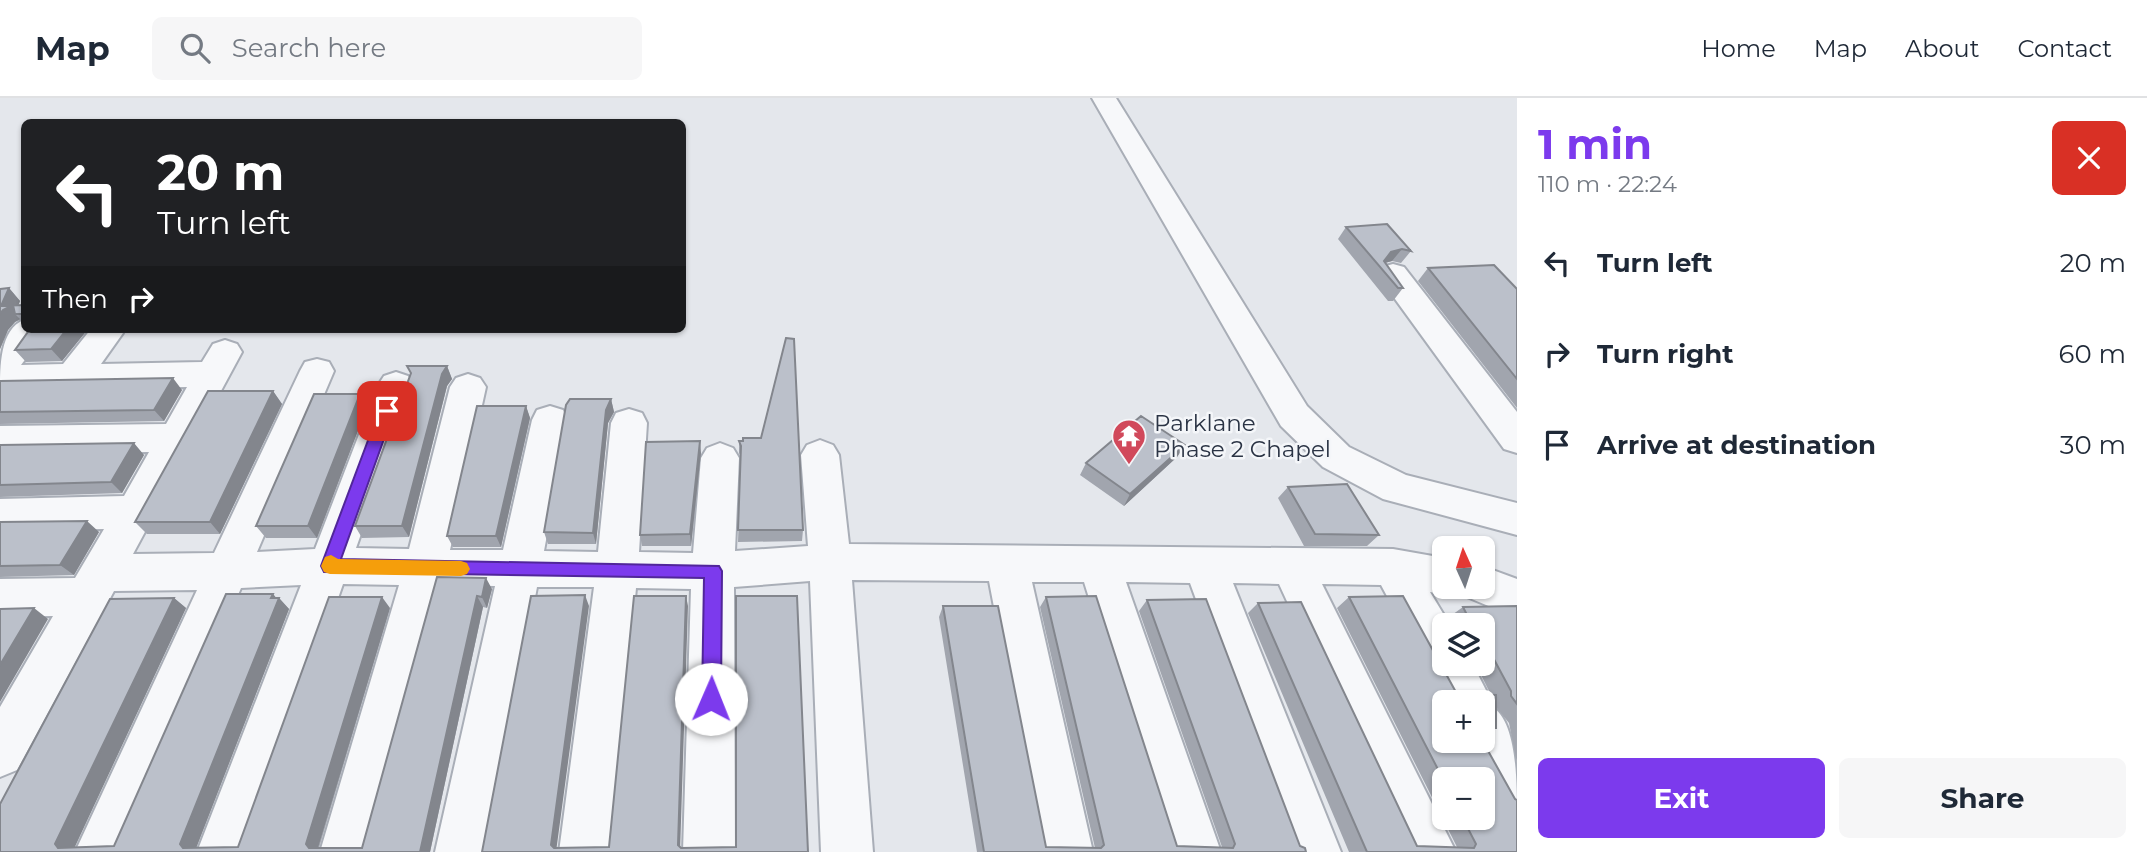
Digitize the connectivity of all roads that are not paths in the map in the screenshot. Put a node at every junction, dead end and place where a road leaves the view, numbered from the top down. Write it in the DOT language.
graph roads {
  1 [pos="1104,98"];
  2 [pos="1393,274"];
  3 [pos="28,333"];
  4 [pos="106,334"];
  5 [pos="0,368"];
  6 [pos="317,371"];
  7 [pos="0,378"];
  8 [pos="71,378"];
  9 [pos="396,385"];
  10 [pos="468,387"];
  11 [pos="550,419"];
  12 [pos="629,423"];
  13 [pos="177,438"];
  14 [pos="1517,439"];
  15 [pos="0,440"];
  16 [pos="820,455"];
  17 [pos="720,458"];
  18 [pos="136,512"];
  19 [pos="0,515"];
  20 [pos="1517,519"];
  21 [pos="830,562"];
  22 [pos="1007,565"];
  23 [pos="1099,565"];
  24 [pos="1291,565"];
  25 [pos="330,566"];
  26 [pos="1205,566"];
  27 [pos="1394,567"];
  28 [pos="425,568"];
  29 [pos="618,568"];
  30 [pos="518,570"];
  31 [pos="227,571"];
  32 [pos="713,571"];
  33 [pos="1432,574"];
  34 [pos="95,585"];
  35 [pos="1495,590"];
  36 [pos="0,598"];
  37 [pos="1517,599"];
  38 [pos="1432,635"];
  39 [pos="17,695"];
  40 [pos="1495,749"];
  41 [pos="0,753"];
  42 [pos="1517,788"];
  43 [pos="101,852"];
  44 [pos="223,852"];
  45 [pos="346,852"];
  46 [pos="461,852"];
  47 [pos="585,852"];
  48 [pos="709,852"];
  49 [pos="847,852"];
  50 [pos="1068,852"];
  51 [pos="1195,852"];
  52 [pos="1315,852"];
  53 [pos="1430,852"];
  1 -- 20 [label="street"];
  2 -- 14 [label="street"];
  3 -- 5 [label="street"];
  4 -- 8 [label="street"];
  6 -- 31 [label="street"];
  7 -- 8 [label="street"];
  8 -- 13 [label="street"];
  9 -- 25 [label="street"];
  10 -- 28 [label="street"];
  11 -- 30 [label="street"];
  12 -- 29 [label="street"];
  13 -- 15 [label="street"];
  13 -- 18 [label="street"];
  16 -- 21 [label="street"];
  17 -- 32 [label="street"];
  18 -- 19 [label="street"];
  18 -- 34 [label="street"];
  21 -- 22 [label="street"];
  21 -- 32 [label="street"];
  21 -- 49 [label="street"];
  22 -- 23 [label="street"];
  22 -- 50 [label="street"];
  23 -- 26 [label="street"];
  23 -- 51 [label="street"];
  24 -- 26 [label="street"];
  24 -- 27 [label="street"];
  24 -- 53 [label="street"];
  25 -- 28 [label="street"];
  25 -- 31 [label="street"];
  25 -- 44 [label="street"];
  26 -- 52 [label="street"];
  27 -- 33 [label="street"];
  27 -- 38 [label="street"];
  28 -- 30 [label="street"];
  28 -- 45 [label="street"];
  29 -- 30 [label="street"];
  29 -- 32 [label="street"];
  29 -- 47 [label="street"];
  30 -- 46 [label="street"];
  31 -- 34 [label="street"];
  31 -- 43 [label="street"];
  32 -- 48 [label="street"];
  34 -- 36 [label="street"];
  34 -- 39 [label="street"];
  35 -- 37 [label="street"];
  39 -- 41 [label="street"];
  40 -- 42 [label="street"];
}
